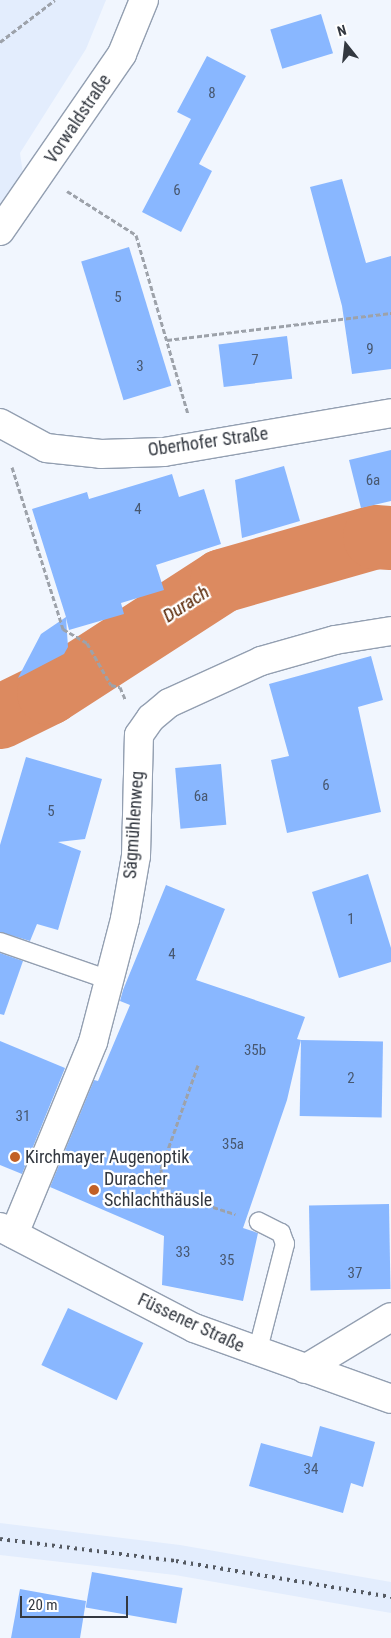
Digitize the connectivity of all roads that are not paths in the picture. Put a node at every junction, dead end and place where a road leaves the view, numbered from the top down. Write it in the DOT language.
graph roads {
  1 [pos="144,0"];
  2 [pos="0,231"];
  3 [pos="391,413"];
  4 [pos="1,424"];
  5 [pos="391,631"];
  6 [pos="0,942"];
  7 [pos="109,980"];
  8 [pos="259,1222"];
  9 [pos="7,1230"];
  10 [pos="391,1317"];
  11 [pos="256,1353"];
  12 [pos="305,1369"];
  13 [pos="391,1399"];
  1 -- 2 [label="street, Vorwaldstraße"];
  3 -- 4 [label="street, Oberhofer Straße"];
  5 -- 7 [label="street, Sägmühlenweg"];
  6 -- 7 [label="lane"];
  7 -- 9 [label="street, Sägmühlenweg"];
  8 -- 11 [label="lane"];
  9 -- 11 [label="street, Füssener Straße"];
  10 -- 12 [label="street"];
  11 -- 12 [label="street, Füssener Straße"];
  12 -- 13 [label="street, Füssener Straße"];
}
